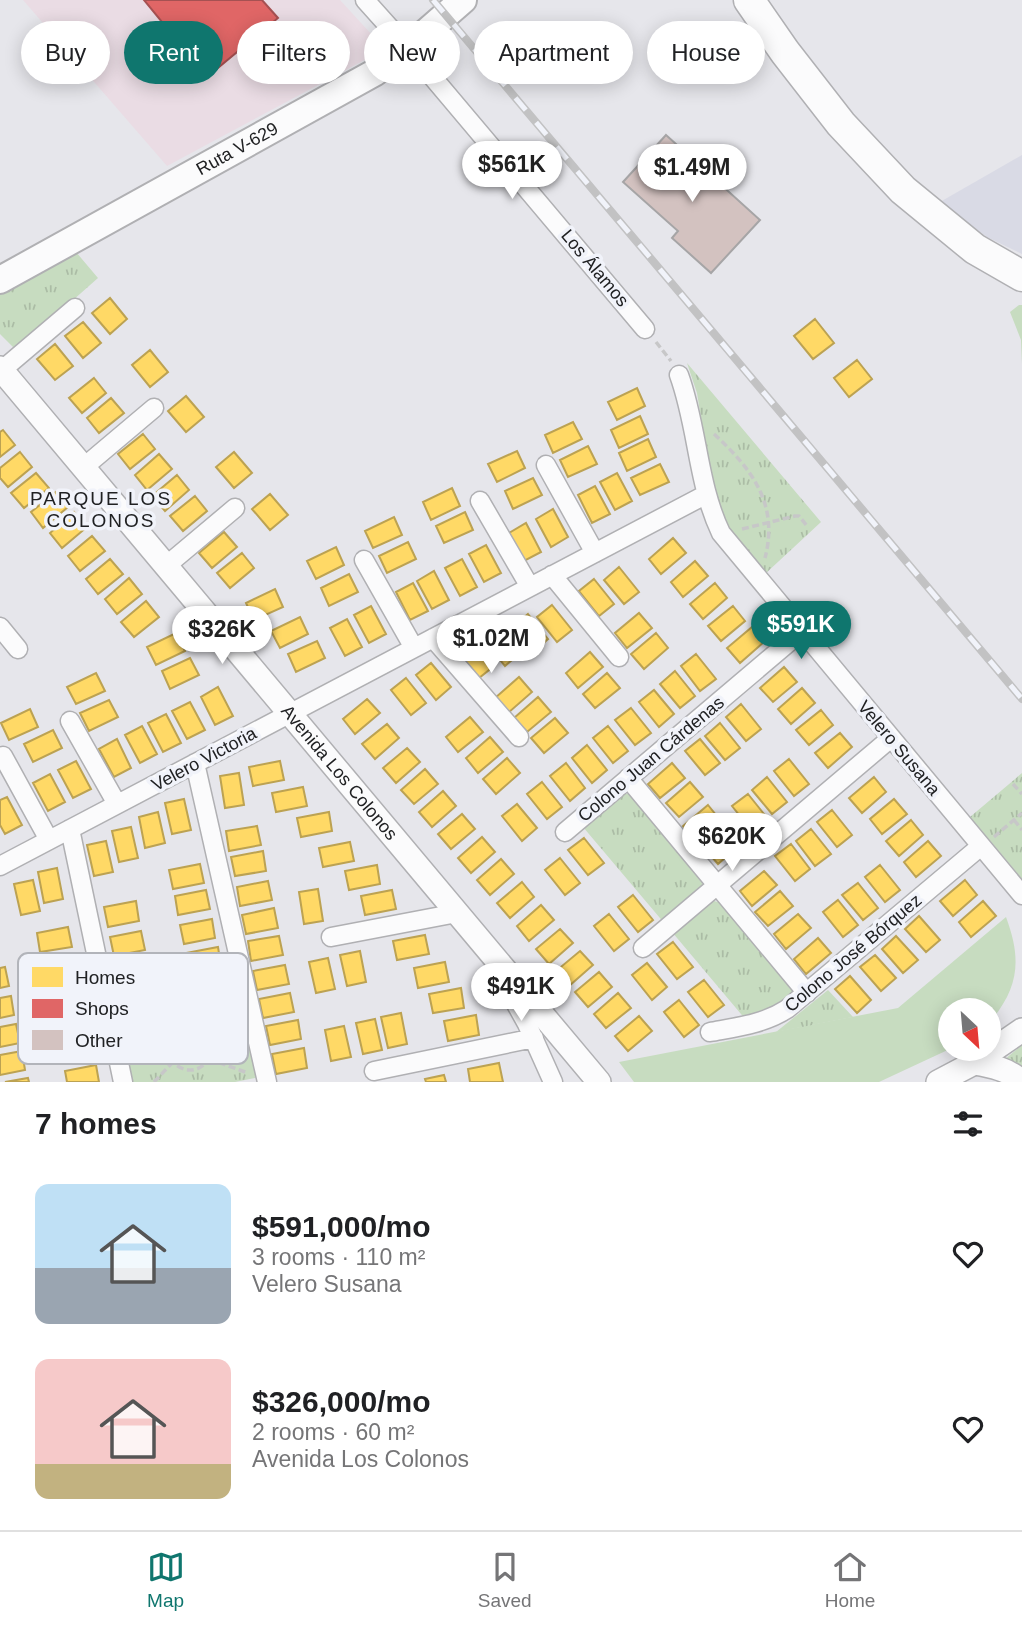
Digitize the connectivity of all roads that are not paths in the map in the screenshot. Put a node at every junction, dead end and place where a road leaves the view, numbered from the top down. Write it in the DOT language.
graph roads {
  1 [pos="365,0"];
  2 [pos="463,0"];
  3 [pos="749,0"];
  4 [pos="384,21"];
  5 [pos="439,21"];
  6 [pos="364,79"];
  7 [pos="438,84"];
  8 [pos="1022,276"];
  9 [pos="0,280"];
  10 [pos="75,308"];
  11 [pos="645,329"];
  12 [pos="1,369"];
  13 [pos="679,375"];
  14 [pos="154,408"];
  15 [pos="546,465"];
  16 [pos="84,467"];
  17 [pos="705,495"];
  18 [pos="480,501"];
  19 [pos="235,508"];
  20 [pos="595,553"];
  21 [pos="364,560"];
  22 [pos="166,566"];
  23 [pos="552,575"];
  24 [pos="530,587"];
  25 [pos="0,627"];
  26 [pos="801,632"];
  27 [pos="433,638"];
  28 [pos="414,648"];
  29 [pos="18,649"];
  30 [pos="619,657"];
  31 [pos="290,713"];
  32 [pos="70,721"];
  33 [pos="519,737"];
  34 [pos="891,738"];
  35 [pos="3,756"];
  36 [pos="195,763"];
  37 [pos="628,779"];
  38 [pos="117,804"];
  39 [pos="70,829"];
  40 [pos="565,832"];
  41 [pos="49,840"];
  42 [pos="981,846"];
  43 [pos="0,866"];
  44 [pos="717,885"];
  45 [pos="1022,895"];
  46 [pos="457,913"];
  47 [pos="477,936"];
  48 [pos="331,937"];
  49 [pos="643,948"];
  50 [pos="96,953"];
  51 [pos="238,953"];
  52 [pos="807,993"];
  53 [pos="248,998"];
  54 [pos="1022,1029"];
  55 [pos="710,1032"];
  56 [pos="534,1038"];
  57 [pos="974,1063"];
  58 [pos="119,1064"];
  59 [pos="374,1071"];
  60 [pos="267,1081"];
  61 [pos="123,1082"];
  62 [pos="553,1082"];
  63 [pos="599,1082"];
  64 [pos="938,1082"];
  65 [pos="1022,1082"];
  1 -- 4 [label="street, Los Álamos"];
  2 -- 5 [label="main road, Ruta V-629"];
  3 -- 8 [label="main road"];
  6 -- 9 [label="main road, Ruta V-629"];
  7 -- 11 [label="street, Los Álamos"];
  10 -- 12 [label="street"];
  12 -- 16 [label="street, Avenida Los Colonos"];
  13 -- 17 [label="street, Velero Susana"];
  14 -- 16 [label="street"];
  15 -- 20 [label="street"];
  16 -- 22 [label="street, Avenida Los Colonos"];
  17 -- 20 [label="street, Velero Victoria"];
  17 -- 26 [label="street, Velero Susana"];
  18 -- 24 [label="street"];
  19 -- 22 [label="street"];
  20 -- 23 [label="street, Velero Victoria"];
  21 -- 28 [label="street"];
  22 -- 31 [label="street, Avenida Los Colonos"];
  23 -- 24 [label="street, Velero Victoria"];
  23 -- 30 [label="street"];
  24 -- 27 [label="street, Velero Victoria"];
  25 -- 29 [label="street"];
  26 -- 34 [label="street, Velero Susana"];
  26 -- 37 [label="street, Colono Juan Cárdenas"];
  27 -- 28 [label="street, Velero Victoria"];
  27 -- 33 [label="street"];
  28 -- 31 [label="street, Velero Victoria"];
  31 -- 36 [label="street, Velero Victoria"];
  31 -- 46 [label="street, Avenida Los Colonos"];
  32 -- 38 [label="street"];
  34 -- 42 [label="street, Velero Susana"];
  34 -- 44 [label="street"];
  35 -- 41 [label="street"];
  36 -- 38 [label="street, Velero Victoria"];
  36 -- 51 [label="street"];
  37 -- 40 [label="street, Colono Juan Cárdenas"];
  37 -- 44 [label="street"];
  38 -- 39 [label="street, Velero Victoria"];
  39 -- 41 [label="street, Velero Victoria"];
  39 -- 50 [label="street"];
  41 -- 43 [label="street, Velero Victoria"];
  42 -- 45 [label="street, Velero Susana"];
  42 -- 52 [label="street, Colono José Bórquez"];
  44 -- 49 [label="street"];
  44 -- 52 [label="street"];
  46 -- 47 [label="street, Avenida Los Colonos"];
  46 -- 48 [label="street"];
  47 -- 56 [label="street"];
  47 -- 63 [label="street, Avenida Los Colonos"];
  52 -- 55 [label="street, Colono José Bórquez"];
  53 -- 60 [label="street"];
  54 -- 57 [label="street"];
  56 -- 59 [label="street"];
  56 -- 62 [label="street"];
  57 -- 64 [label="street"];
  57 -- 65 [label="street"];
  58 -- 61 [label="street"];
}
